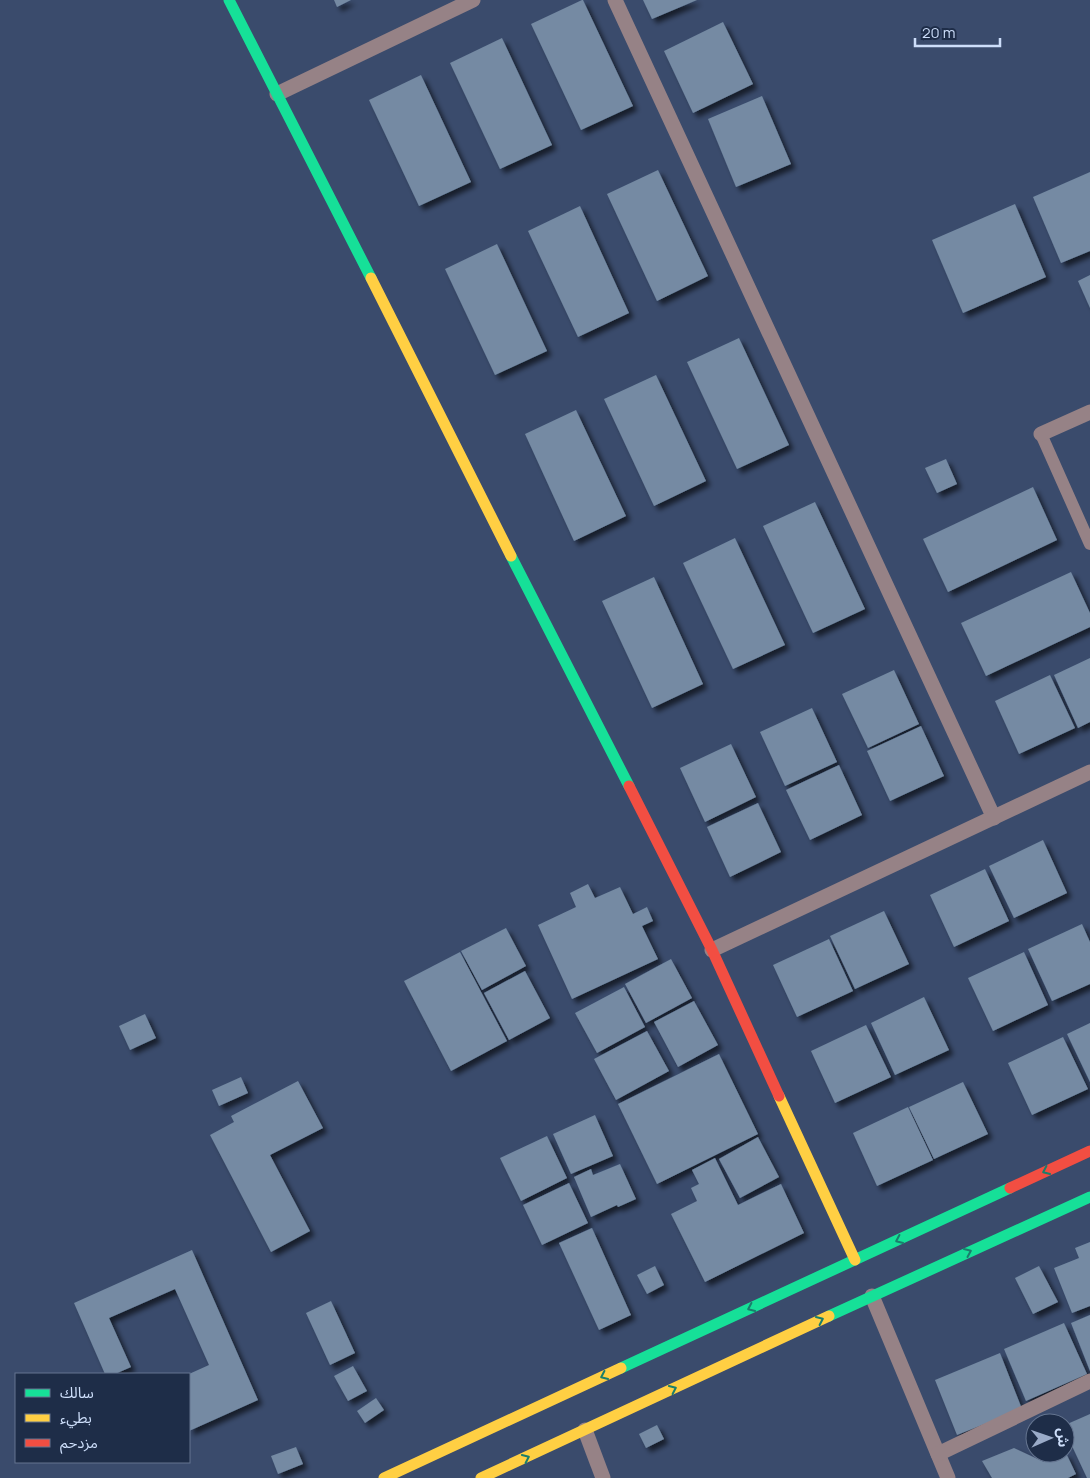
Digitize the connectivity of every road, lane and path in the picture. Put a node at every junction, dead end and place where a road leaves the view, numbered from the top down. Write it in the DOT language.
graph roads {
  1 [pos="229,0"];
  2 [pos="473,0"];
  3 [pos="614,0"];
  4 [pos="277,94"];
  5 [pos="1090,412"];
  6 [pos="1041,434"];
  7 [pos="1090,544"];
  8 [pos="1090,772"];
  9 [pos="994,818"];
  10 [pos="712,950"];
  11 [pos="1090,1151"];
  12 [pos="1090,1196"];
  13 [pos="855,1260"];
  14 [pos="872,1296"];
  15 [pos="1090,1382"];
  16 [pos="585,1430"];
  17 [pos="938,1454"];
  18 [pos="384,1478"];
  19 [pos="481,1478"];
  20 [pos="603,1478"];
  21 [pos="948,1478"];
  1 -- 4 [label="street"];
  2 -- 4 [label="street"];
  3 -- 9 [label="street"];
  4 -- 10 [label="street"];
  5 -- 6 [label="street"];
  6 -- 7 [label="lane"];
  8 -- 9 [label="street"];
  9 -- 10 [label="street"];
  10 -- 13 [label="street"];
  11 -- 13 [label="street, one-way"];
  14 -- 12 [label="street, one-way"];
  13 -- 18 [label="street, one-way"];
  16 -- 14 [label="street, one-way"];
  14 -- 17 [label="street"];
  15 -- 17 [label="street"];
  19 -- 16 [label="street, one-way"];
  16 -- 20 [label="street"];
  17 -- 21 [label="street"];
}
